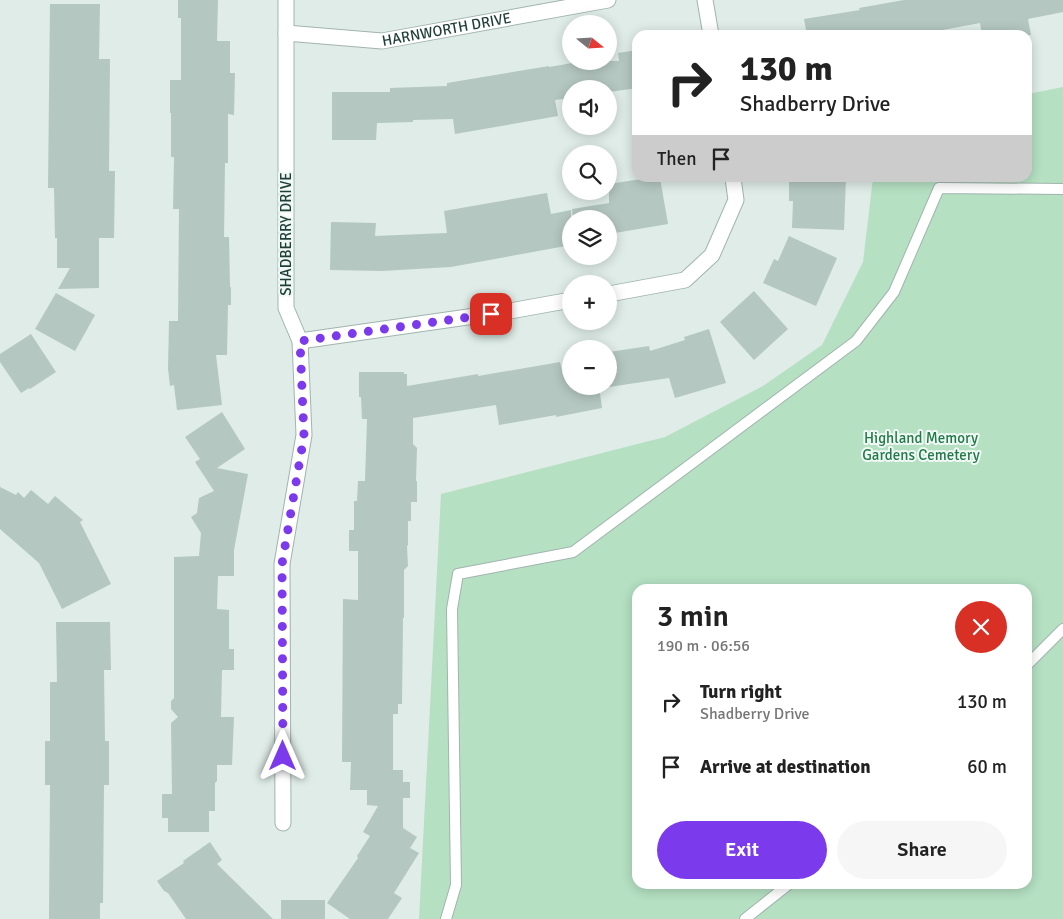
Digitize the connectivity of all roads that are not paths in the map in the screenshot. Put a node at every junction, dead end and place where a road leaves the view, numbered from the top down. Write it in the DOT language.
graph roads {
  1 [pos="286,0"];
  2 [pos="608,0"];
  3 [pos="706,0"];
  4 [pos="710,30"];
  5 [pos="286,33"];
  6 [pos="734,182"];
  7 [pos="1063,189"];
  8 [pos="617,293"];
  9 [pos="562,302"];
  10 [pos="300,341"];
  11 [pos="1063,630"];
  12 [pos="1032,660"];
  13 [pos="283,823"];
  14 [pos="783,889"];
  15 [pos="446,919"];
  16 [pos="745,919"];
  1 -- 5 [label="street, SHADBERRY DRIVE"];
  2 -- 5 [label="street, HARNWORTH DRIVE"];
  3 -- 4 [label="street"];
  5 -- 10 [label="street, SHADBERRY DRIVE"];
  6 -- 8 [label="street"];
  7 -- 15 [label="lane"];
  9 -- 10 [label="street"];
  10 -- 13 [label="street"];
  11 -- 12 [label="lane"];
  14 -- 16 [label="lane"];
}
